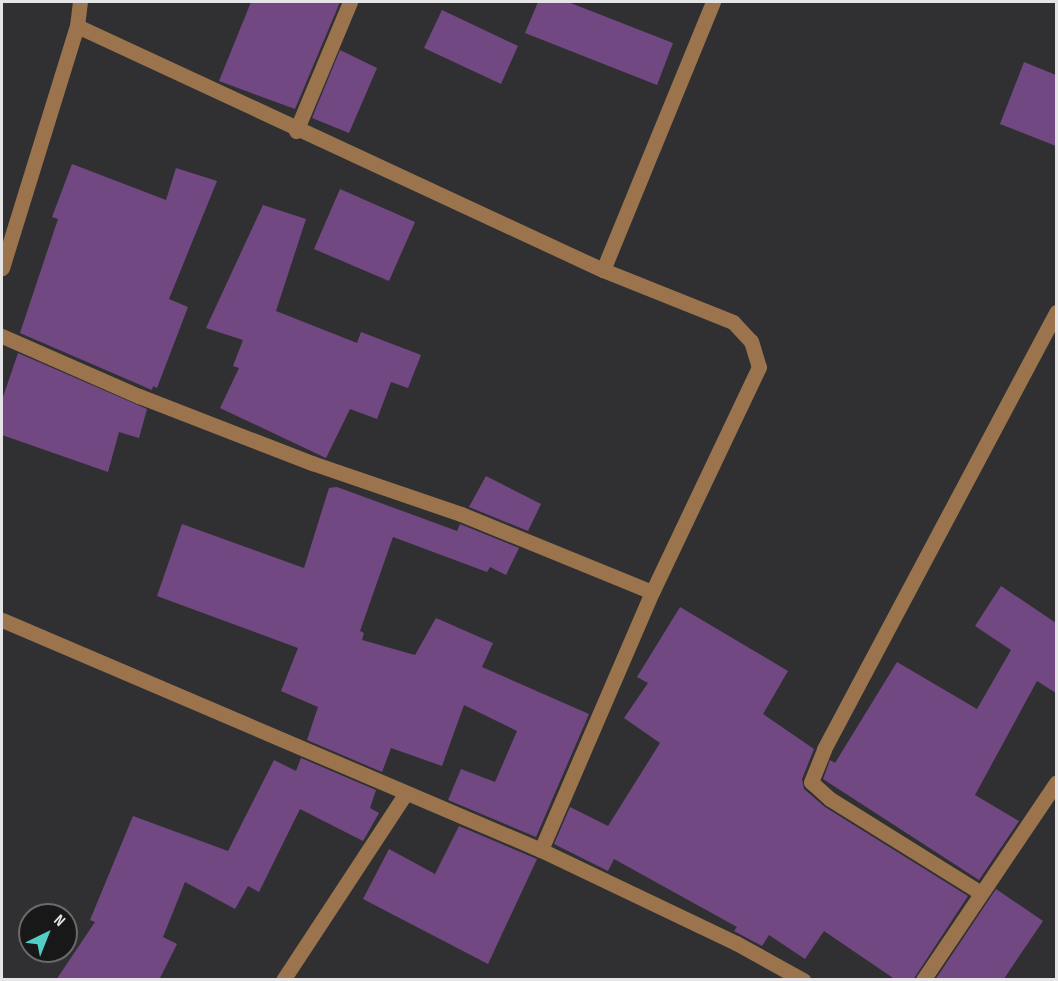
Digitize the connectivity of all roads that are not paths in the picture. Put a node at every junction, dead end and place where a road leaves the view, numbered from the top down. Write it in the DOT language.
graph roads {
  1 [pos="80,2"];
  2 [pos="350,2"];
  3 [pos="712,2"];
  4 [pos="77,26"];
  5 [pos="296,131"];
  6 [pos="2,268"];
  7 [pos="603,270"];
  8 [pos="1056,312"];
  9 [pos="2,336"];
  10 [pos="652,591"];
  11 [pos="2,620"];
  12 [pos="1056,783"];
  13 [pos="406,793"];
  14 [pos="541,850"];
  15 [pos="981,893"];
  16 [pos="283,980"];
  17 [pos="803,980"];
  18 [pos="923,980"];
  1 -- 4 [label="street"];
  2 -- 5 [label="street"];
  3 -- 7 [label="street"];
  4 -- 5 [label="street"];
  4 -- 6 [label="street"];
  5 -- 7 [label="street"];
  7 -- 10 [label="street"];
  8 -- 15 [label="street"];
  9 -- 10 [label="street"];
  10 -- 14 [label="street"];
  11 -- 13 [label="street"];
  12 -- 15 [label="street"];
  13 -- 14 [label="street"];
  13 -- 16 [label="street"];
  14 -- 17 [label="street"];
  15 -- 18 [label="street"];
}
